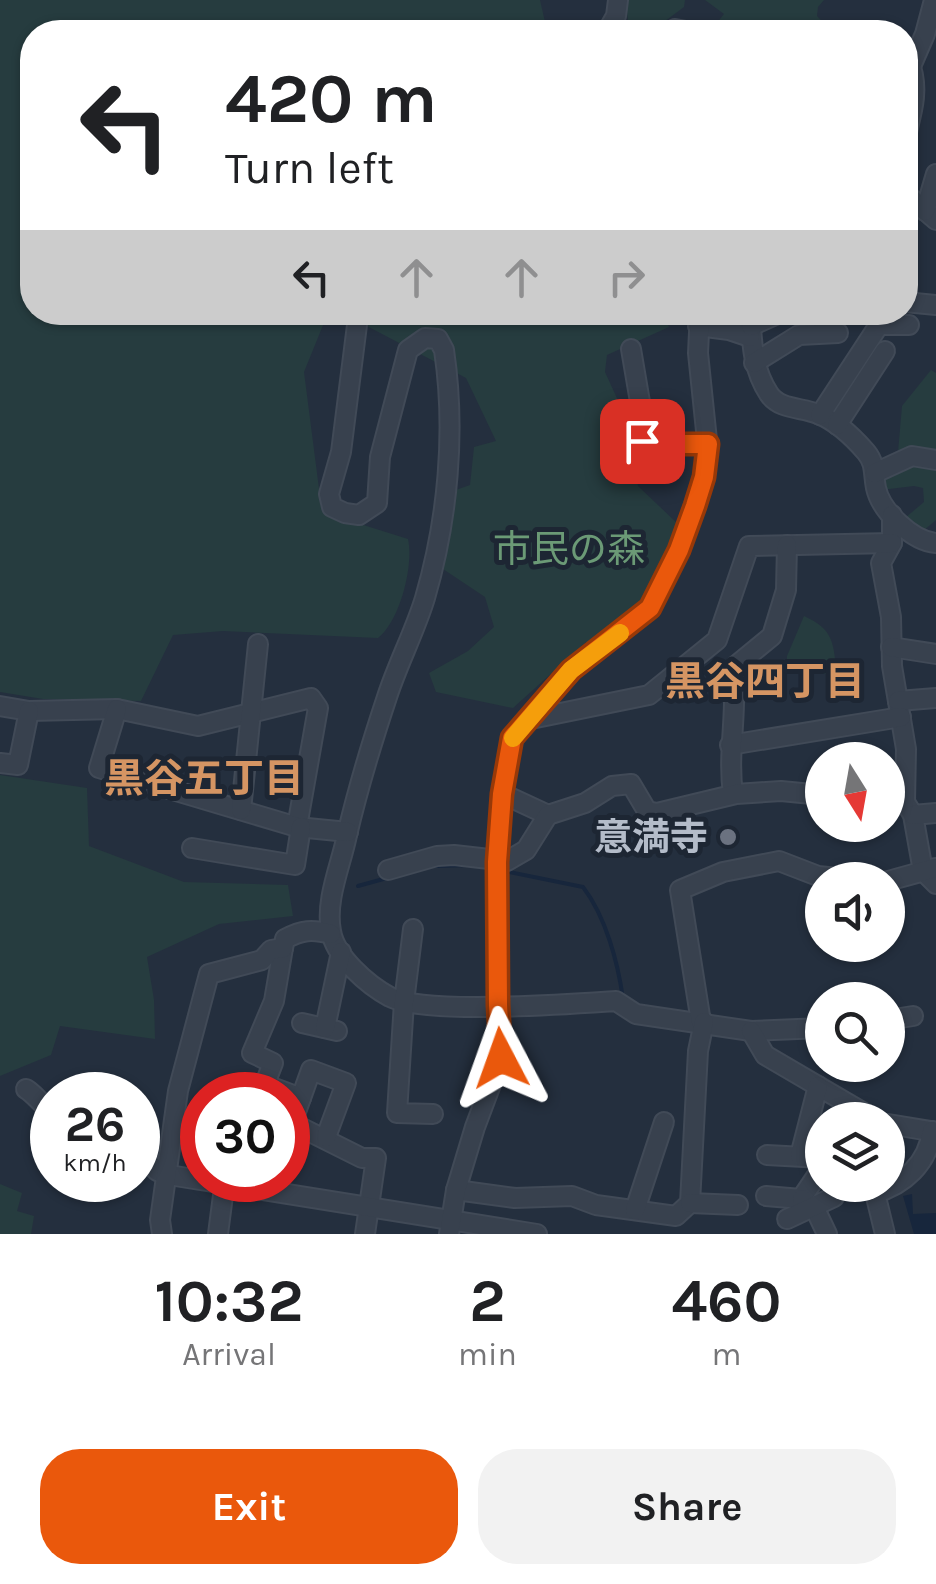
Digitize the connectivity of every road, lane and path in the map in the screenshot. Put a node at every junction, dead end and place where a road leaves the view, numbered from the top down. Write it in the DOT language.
graph roads {
  1 [pos="934,0"];
  2 [pos="918,45"];
  3 [pos="936,174"];
  4 [pos="930,215"];
  5 [pos="357,325"];
  6 [pos="699,325"];
  7 [pos="715,325"];
  8 [pos="751,325"];
  9 [pos="909,325"];
  10 [pos="838,333"];
  11 [pos="631,350"];
  12 [pos="885,350"];
  13 [pos="754,363"];
  14 [pos="820,415"];
  15 [pos="838,425"];
  16 [pos="708,444"];
  17 [pos="936,460"];
  18 [pos="875,473"];
  19 [pos="892,515"];
  20 [pos="892,543"];
  21 [pos="936,543"];
  22 [pos="786,545"];
  23 [pos="258,644"];
  24 [pos="890,647"];
  25 [pos="936,654"];
  26 [pos="936,698"];
  27 [pos="0,706"];
  28 [pos="900,709"];
  29 [pos="118,710"];
  30 [pos="30,711"];
  31 [pos="252,712"];
  32 [pos="531,718"];
  33 [pos="905,742"];
  34 [pos="730,746"];
  35 [pos="0,763"];
  36 [pos="805,793"];
  37 [pos="502,794"];
  38 [pos="733,794"];
  39 [pos="905,806"];
  40 [pos="241,810"];
  41 [pos="905,812"];
  42 [pos="936,813"];
  43 [pos="548,816"];
  44 [pos="299,827"];
  45 [pos="348,832"];
  46 [pos="192,848"];
  47 [pos="497,868"];
  48 [pos="388,870"];
  49 [pos="805,871"];
  50 [pos="932,874"];
  51 [pos="905,878"];
  52 [pos="414,929"];
  53 [pos="331,934"];
  54 [pos="282,948"];
  55 [pos="342,952"];
  56 [pos="404,1002"];
  57 [pos="498,1005"];
  58 [pos="913,1016"];
  59 [pos="905,1017"];
  60 [pos="302,1023"];
  61 [pos="703,1026"];
  62 [pos="805,1031"];
  63 [pos="755,1039"];
  64 [pos="269,1072"];
  65 [pos="310,1073"];
  66 [pos="818,1086"];
  67 [pos="26,1089"];
  68 [pos="30,1091"];
  69 [pos="837,1102"];
  70 [pos="433,1114"];
  71 [pos="664,1122"];
  72 [pos="905,1127"];
  73 [pos="310,1130"];
  74 [pos="934,1131"];
  75 [pos="326,1137"];
  76 [pos="767,1155"];
  77 [pos="800,1156"];
  78 [pos="805,1156"];
  79 [pos="160,1172"];
  80 [pos="168,1175"];
  81 [pos="180,1176"];
  82 [pos="456,1190"];
  83 [pos="310,1194"];
  84 [pos="766,1196"];
  85 [pos="222,1202"];
  86 [pos="805,1202"];
  87 [pos="806,1202"];
  88 [pos="690,1204"];
  89 [pos="738,1205"];
  90 [pos="369,1208"];
  91 [pos="635,1210"];
  92 [pos="666,1214"];
  93 [pos="787,1219"];
  94 [pos="450,1227"];
  95 [pos="527,1233"];
  96 [pos="162,1234"];
  97 [pos="218,1234"];
  98 [pos="365,1234"];
  99 [pos="664,1234"];
  100 [pos="827,1234"];
  101 [pos="885,1234"];
  1 -- 2 [label="street"];
  3 -- 4 [label="street"];
  5 -- 45 [label="street"];
  6 -- 16 [label="street"];
  7 -- 8 [label="street"];
  8 -- 13 [label="street"];
  9 -- 14 [label="street"];
  10 -- 13 [label="street"];
  11 -- 16 [label="street"];
  12 -- 15 [label="street"];
  13 -- 14 [label="street"];
  14 -- 15 [label="street"];
  15 -- 18 [label="street"];
  16 -- 32 [label="street"];
  17 -- 18 [label="street"];
  18 -- 19 [label="street"];
  19 -- 20 [label="street"];
  19 -- 21 [label="street"];
  20 -- 22 [label="street"];
  20 -- 24 [label="street"];
  22 -- 32 [label="street"];
  22 -- 34 [label="street"];
  23 -- 31 [label="street"];
  24 -- 25 [label="street"];
  24 -- 28 [label="street"];
  26 -- 28 [label="street"];
  27 -- 30 [label="street"];
  28 -- 33 [label="street"];
  28 -- 34 [label="street"];
  29 -- 30 [label="street"];
  29 -- 31 [label="street"];
  29 -- 40 [label="street"];
  30 -- 35 [label="street"];
  31 -- 40 [label="street"];
  31 -- 44 [label="street"];
  32 -- 37 [label="street"];
  34 -- 38 [label="street"];
  36 -- 38 [label="street"];
  37 -- 43 [label="street"];
  37 -- 47 [label="street"];
  38 -- 43 [label="street"];
  39 -- 42 [label="street"];
  40 -- 44 [label="street"];
  41 -- 50 [label="street"];
  43 -- 47 [label="street"];
  44 -- 45 [label="street"];
  44 -- 46 [label="street"];
  45 -- 53 [label="street"];
  47 -- 48 [label="street"];
  47 -- 57 [label="street"];
  49 -- 61 [label="street"];
  50 -- 51 [label="street"];
  52 -- 56 [label="street"];
  53 -- 54 [label="street"];
  53 -- 55 [label="street"];
  54 -- 64 [label="street"];
  54 -- 80 [label="street"];
  55 -- 56 [label="street"];
  55 -- 60 [label="street"];
  56 -- 57 [label="street"];
  56 -- 70 [label="street"];
  57 -- 61 [label="street"];
  57 -- 82 [label="street"];
  58 -- 59 [label="street"];
  61 -- 63 [label="street"];
  61 -- 88 [label="street"];
  62 -- 63 [label="street"];
  63 -- 66 [label="street"];
  65 -- 75 [label="street"];
  66 -- 69 [label="street"];
  66 -- 77 [label="street"];
  67 -- 68 [label="street"];
  71 -- 91 [label="street"];
  72 -- 74 [label="street"];
  73 -- 75 [label="street"];
  74 -- 101 [label="street"];
  75 -- 90 [label="street"];
  76 -- 77 [label="street"];
  77 -- 78 [label="street"];
  79 -- 80 [label="street"];
  80 -- 81 [label="street"];
  80 -- 96 [label="street"];
  82 -- 91 [label="street"];
  82 -- 94 [label="street"];
  83 -- 90 [label="street"];
  84 -- 86 [label="street"];
  85 -- 97 [label="street"];
  87 -- 93 [label="street"];
  87 -- 100 [label="street"];
  88 -- 89 [label="street"];
  88 -- 92 [label="street"];
  90 -- 94 [label="street"];
  90 -- 98 [label="street"];
  91 -- 92 [label="street"];
  92 -- 99 [label="street"];
  94 -- 95 [label="street"];
}
